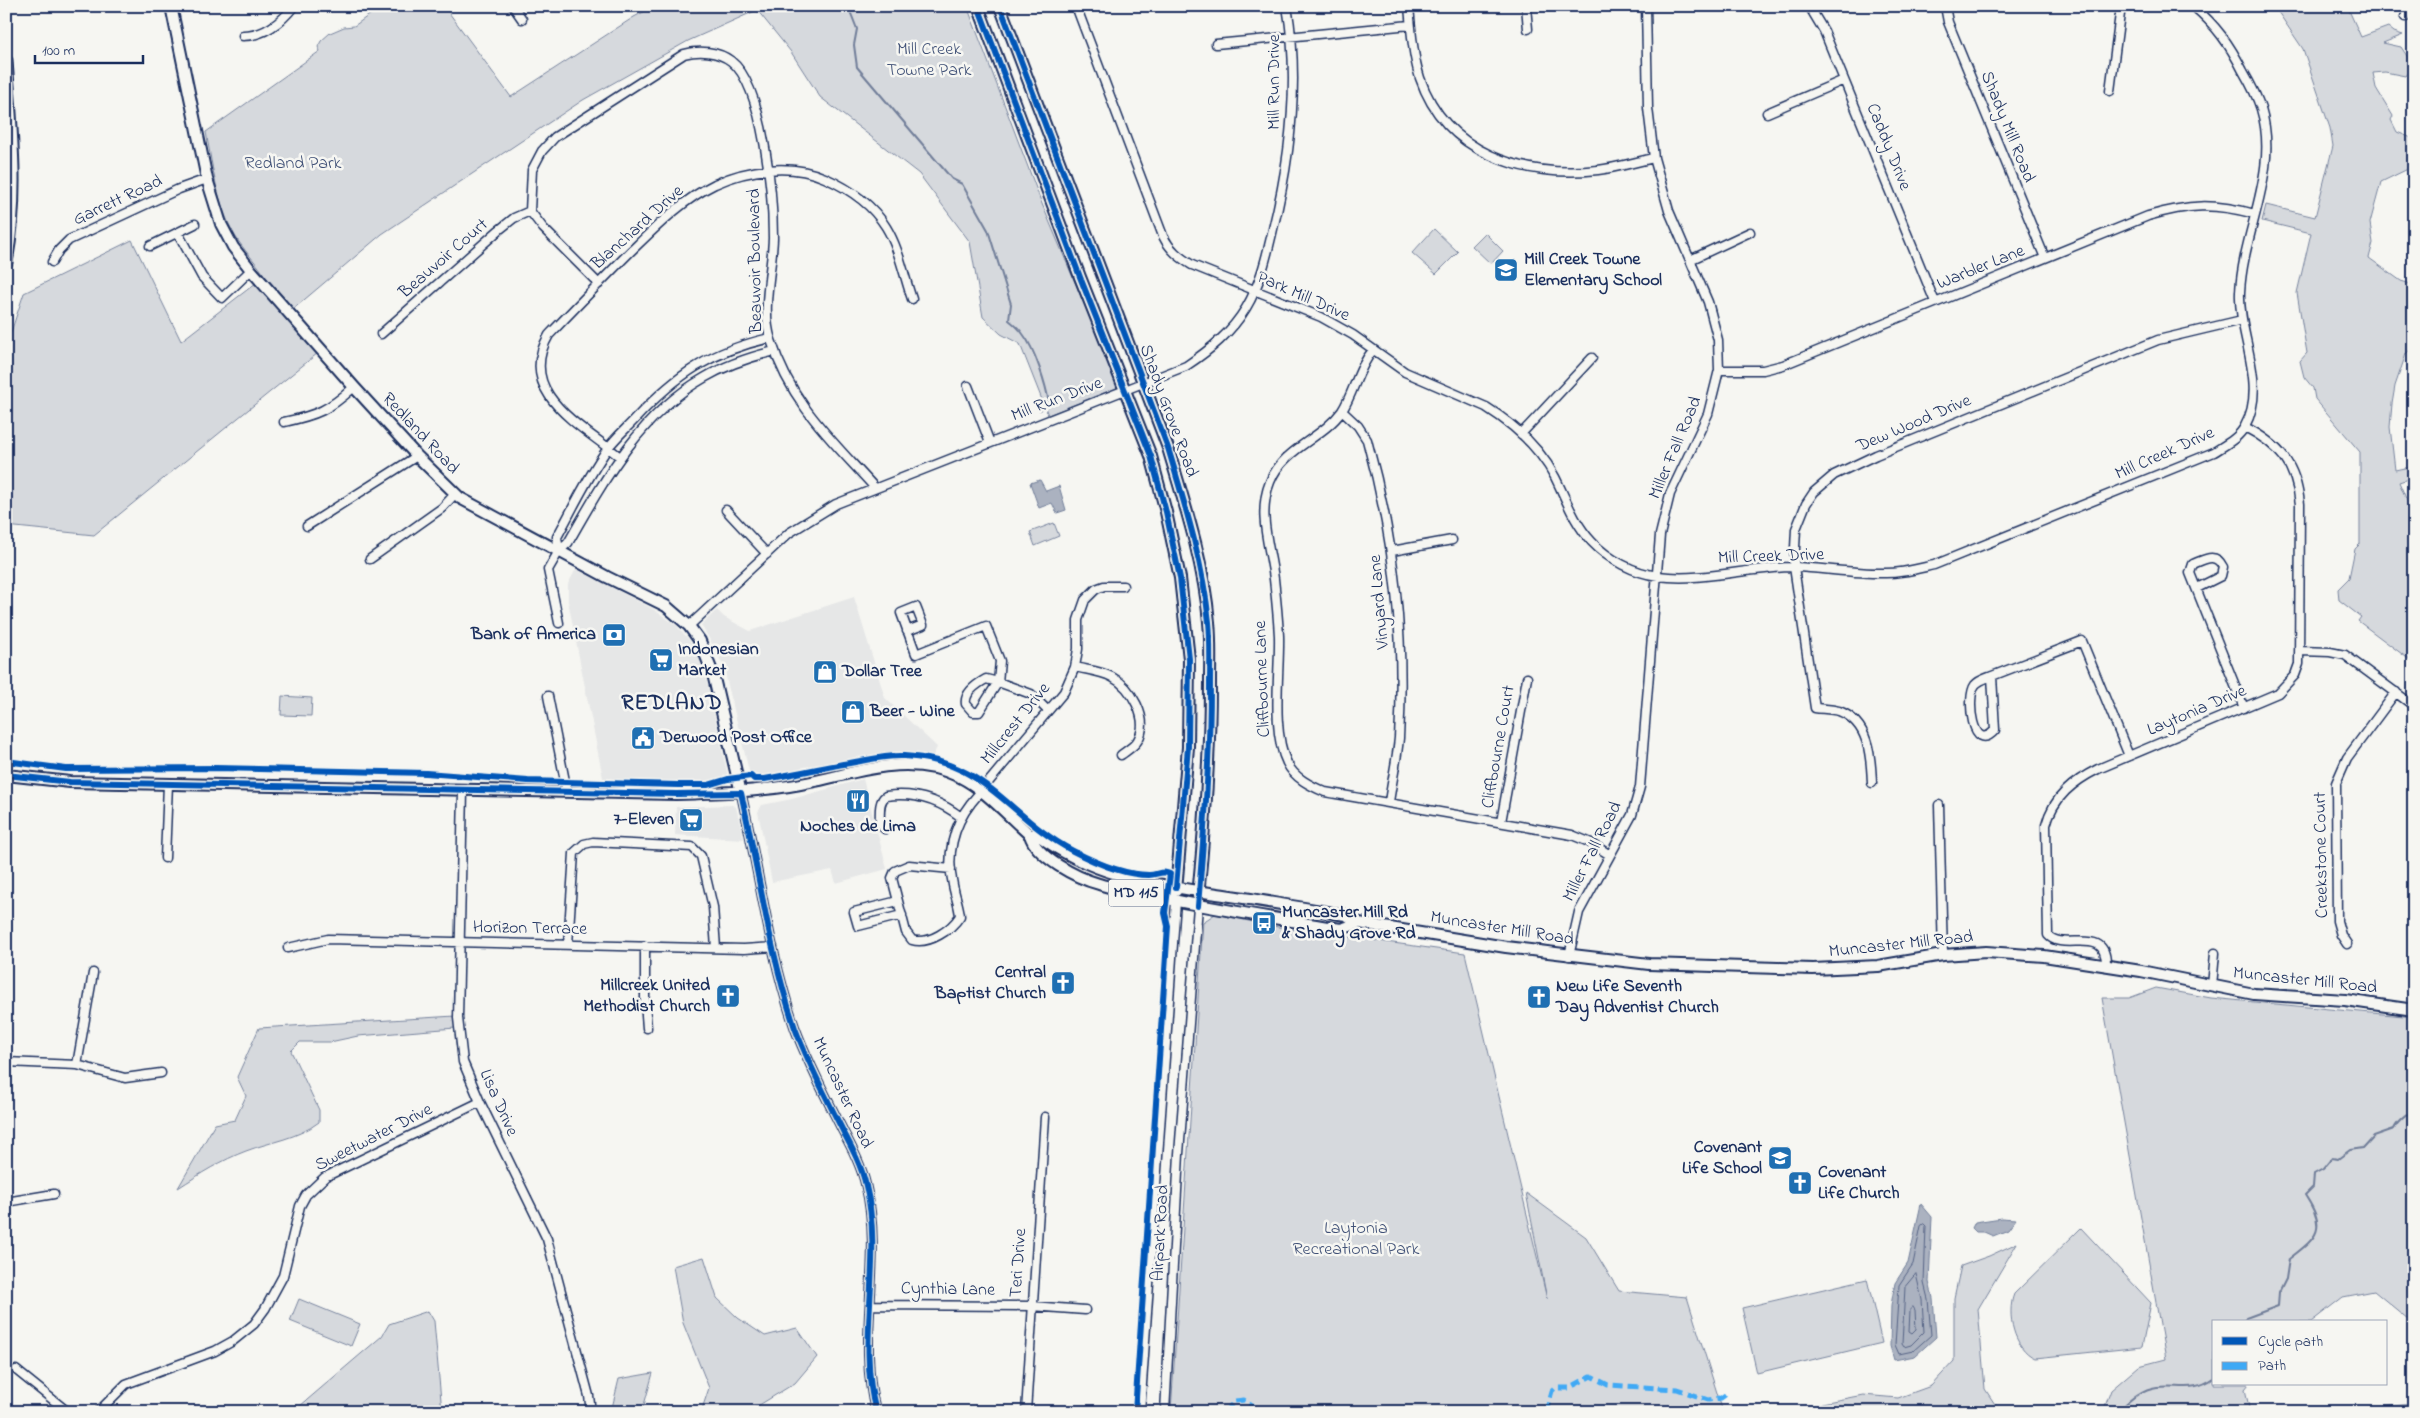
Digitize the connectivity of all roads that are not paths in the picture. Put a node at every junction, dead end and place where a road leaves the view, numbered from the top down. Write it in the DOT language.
graph roads {
  1 [pos="171,6"];
  2 [pos="294,6"];
  3 [pos="513,6"];
  4 [pos="978,6"];
  5 [pos="1000,6"];
  6 [pos="1076,6"];
  7 [pos="1287,6"];
  8 [pos="1409,6"];
  9 [pos="1526,6"];
  10 [pos="1646,6"];
  11 [pos="1809,6"];
  12 [pos="1945,6"];
  13 [pos="2121,6"];
  14 [pos="2193,6"];
  15 [pos="2411,6"];
  16 [pos="2405,17"];
  17 [pos="522,19"];
  18 [pos="1410,25"];
  19 [pos="1528,29"];
  20 [pos="243,36"];
  21 [pos="1292,36"];
  22 [pos="1216,44"];
  23 [pos="6,60"];
  24 [pos="1844,80"];
  25 [pos="2110,91"];
  26 [pos="1767,113"];
  27 [pos="1654,158"];
  28 [pos="769,170"];
  29 [pos="207,179"];
  30 [pos="530,211"];
  31 [pos="2255,214"];
  32 [pos="195,224"];
  33 [pos="178,232"];
  34 [pos="1750,232"];
  35 [pos="150,246"];
  36 [pos="2045,258"];
  37 [pos="1690,260"];
  38 [pos="6,262"];
  39 [pos="52,262"];
  40 [pos="251,270"];
  41 [pos="599,284"];
  42 [pos="1254,292"];
  43 [pos="912,299"];
  44 [pos="1936,302"];
  45 [pos="2242,320"];
  46 [pos="380,334"];
  47 [pos="770,338"];
  48 [pos="1373,350"];
  49 [pos="775,351"];
  50 [pos="1592,358"];
  51 [pos="1719,370"];
  52 [pos="1143,383"];
  53 [pos="968,386"];
  54 [pos="354,387"];
  55 [pos="1126,390"];
  56 [pos="1342,411"];
  57 [pos="284,422"];
  58 [pos="2245,427"];
  59 [pos="1521,434"];
  60 [pos="990,443"];
  61 [pos="608,448"];
  62 [pos="417,456"];
  63 [pos="620,457"];
  64 [pos="875,488"];
  65 [pos="455,494"];
  66 [pos="726,510"];
  67 [pos="307,526"];
  68 [pos="1452,540"];
  69 [pos="559,551"];
  70 [pos="1392,551"];
  71 [pos="767,554"];
  72 [pos="370,559"];
  73 [pos="1794,567"];
  74 [pos="1657,576"];
  75 [pos="1123,586"];
  76 [pos="2197,588"];
  77 [pos="559,623"];
  78 [pos="689,626"];
  79 [pos="907,631"];
  80 [pos="2300,651"];
  81 [pos="1075,667"];
  82 [pos="1992,676"];
  83 [pos="1527,678"];
  84 [pos="998,682"];
  85 [pos="2396,692"];
  86 [pos="548,696"];
  87 [pos="2414,706"];
  88 [pos="2244,708"];
  89 [pos="1048,711"];
  90 [pos="1121,755"];
  91 [pos="2129,756"];
  92 [pos="6,775"];
  93 [pos="1872,783"];
  94 [pos="168,784"];
  95 [pos="463,791"];
  96 [pos="567,791"];
  97 [pos="981,791"];
  98 [pos="741,793"];
  99 [pos="1389,802"];
  100 [pos="1939,805"];
  101 [pos="961,817"];
  102 [pos="1501,822"];
  103 [pos="885,829"];
  104 [pos="1030,835"];
  105 [pos="1610,855"];
  106 [pos="165,858"];
  107 [pos="951,869"];
  108 [pos="1176,886"];
  109 [pos="1199,892"];
  110 [pos="898,901"];
  111 [pos="1176,901"];
  112 [pos="1198,906"];
  113 [pos="902,915"];
  114 [pos="1359,922"];
  115 [pos="460,942"];
  116 [pos="2347,944"];
  117 [pos="568,945"];
  118 [pos="646,946"];
  119 [pos="773,947"];
  120 [pos="288,948"];
  121 [pos="716,948"];
  122 [pos="2215,953"];
  123 [pos="1943,954"];
  124 [pos="1570,956"];
  125 [pos="2106,965"];
  126 [pos="93,973"];
  127 [pos="2212,986"];
  128 [pos="2414,1010"];
  129 [pos="647,1028"];
  130 [pos="6,1062"];
  131 [pos="77,1065"];
  132 [pos="160,1073"];
  133 [pos="480,1102"];
  134 [pos="1045,1117"];
  135 [pos="54,1194"];
  136 [pos="6,1202"];
  137 [pos="870,1305"];
  138 [pos="1032,1306"];
  139 [pos="1085,1310"];
  140 [pos="16,1370"];
  141 [pos="68,1412"];
  142 [pos="98,1412"];
  143 [pos="591,1412"];
  144 [pos="876,1412"];
  145 [pos="1026,1412"];
  146 [pos="1140,1412"];
  147 [pos="1165,1412"];
  1 -- 29 [label="main road, Redland Road"];
  2 -- 20 [label="street"];
  3 -- 17 [label="street"];
  4 -- 55 [label="main road, Shady Grove Road"];
  5 -- 52 [label="main road, Shady Grove Road"];
  6 -- 42 [label="street, Park Mill Drive"];
  7 -- 21 [label="street, Mill Run Drive"];
  8 -- 18 [label="street"];
  9 -- 19 [label="street"];
  10 -- 27 [label="street, Miller Fall Road"];
  11 -- 24 [label="street, Caddy Drive"];
  12 -- 36 [label="street, Shady Mill Road"];
  13 -- 25 [label="street"];
  14 -- 31 [label="street, Mill Creek Drive"];
  15 -- 16 [label="street"];
  18 -- 21 [label="street"];
  18 -- 27 [label="street"];
  21 -- 22 [label="street"];
  21 -- 42 [label="street, Mill Run Drive"];
  23 -- 38 [label="highway"];
  24 -- 26 [label="street"];
  24 -- 44 [label="street, Caddy Drive"];
  27 -- 37 [label="street, Miller Fall Road"];
  28 -- 30 [label="street, Beauvoir Boulevard"];
  28 -- 41 [label="street, Blanchard Drive"];
  28 -- 43 [label="street, Blanchard Drive"];
  28 -- 47 [label="street, Beauvoir Boulevard"];
  29 -- 39 [label="street, Garrett Road"];
  29 -- 40 [label="main road, Redland Road"];
  30 -- 41 [label="street"];
  30 -- 46 [label="street, Beauvoir Court"];
  31 -- 36 [label="street, Warbler Lane"];
  31 -- 45 [label="street, Mill Creek Drive"];
  32 -- 33 [label="street"];
  33 -- 35 [label="street"];
  33 -- 40 [label="street"];
  34 -- 37 [label="street"];
  36 -- 44 [label="street, Warbler Lane"];
  37 -- 51 [label="street, Miller Fall Road"];
  40 -- 54 [label="main road, Redland Road"];
  41 -- 61 [label="street, Blanchard Drive"];
  42 -- 48 [label="street, Park Mill Drive"];
  42 -- 52 [label="street, Mill Run Drive"];
  44 -- 51 [label="street, Warbler Lane"];
  45 -- 58 [label="street, Mill Creek Drive"];
  45 -- 73 [label="street, Dew Wood Drive"];
  47 -- 49 [label="street, Beauvoir Boulevard"];
  47 -- 61 [label="street"];
  48 -- 56 [label="street, Cliffbourne Lane"];
  48 -- 59 [label="street, Park Mill Drive"];
  49 -- 63 [label="street"];
  49 -- 64 [label="street, Beauvoir Boulevard"];
  50 -- 59 [label="street"];
  51 -- 74 [label="street, Miller Fall Road"];
  52 -- 55 [label="street, Mill Run Drive"];
  52 -- 109 [label="main road, Shady Grove Road"];
  53 -- 60 [label="street"];
  54 -- 57 [label="street"];
  54 -- 62 [label="main road, Redland Road"];
  55 -- 60 [label="street, Mill Run Drive"];
  55 -- 108 [label="main road, Shady Grove Road"];
  56 -- 70 [label="street, Vinyard Lane"];
  56 -- 99 [label="street, Cliffbourne Lane"];
  58 -- 73 [label="street, Mill Creek Drive"];
  58 -- 80 [label="street, Laytonia Drive"];
  59 -- 74 [label="street, Park Mill Drive"];
  60 -- 64 [label="street, Mill Run Drive"];
  61 -- 63 [label="street, Blanchard Drive"];
  61 -- 69 [label="street"];
  62 -- 65 [label="main road, Redland Road"];
  62 -- 67 [label="street"];
  63 -- 69 [label="street"];
  64 -- 71 [label="street, Mill Run Drive"];
  65 -- 69 [label="main road, Redland Road"];
  65 -- 72 [label="street"];
  66 -- 71 [label="street"];
  68 -- 70 [label="street"];
  69 -- 77 [label="street"];
  69 -- 78 [label="main road, Redland Road"];
  70 -- 99 [label="street, Vinyard Lane"];
  71 -- 78 [label="street, Mill Run Drive"];
  73 -- 74 [label="street, Mill Creek Drive"];
  73 -- 93 [label="street, Dew Wood Drive"];
  74 -- 105 [label="street, Miller Fall Road"];
  75 -- 81 [label="street, Millcrest Drive"];
  76 -- 76 [label="street"];
  76 -- 88 [label="street"];
  78 -- 98 [label="main road, Redland Road"];
  79 -- 84 [label="street"];
  80 -- 85 [label="street"];
  80 -- 88 [label="street, Laytonia Drive"];
  81 -- 89 [label="street, Millcrest Drive"];
  81 -- 90 [label="street"];
  82 -- 82 [label="street"];
  82 -- 91 [label="street"];
  83 -- 102 [label="street, Cliffbourne Court"];
  84 -- 84 [label="street"];
  84 -- 89 [label="street"];
  85 -- 87 [label="street"];
  85 -- 116 [label="street, Creekstone Court"];
  86 -- 96 [label="street"];
  88 -- 91 [label="street, Laytonia Drive"];
  89 -- 97 [label="street, Millcrest Drive"];
  91 -- 125 [label="street, Laytonia Drive"];
  92 -- 94 [label="main road, Muncaster Mill Road / MD 115"];
  94 -- 95 [label="main road, Muncaster Mill Road / MD 115"];
  94 -- 106 [label="street"];
  95 -- 96 [label="main road, Muncaster Mill Road / MD 115"];
  95 -- 115 [label="street, Lisa Drive"];
  96 -- 98 [label="main road, Muncaster Mill Road / MD 115"];
  97 -- 98 [label="main road, Muncaster Mill Road / MD 115"];
  97 -- 101 [label="street, Millcrest Drive"];
  97 -- 104 [label="main road, Muncaster Mill Road / MD 115"];
  98 -- 119 [label="street, Muncaster Road"];
  99 -- 102 [label="street, Cliffbourne Lane"];
  100 -- 123 [label="street"];
  101 -- 103 [label="street"];
  101 -- 107 [label="street, Millcrest Drive"];
  102 -- 105 [label="street, Cliffbourne Lane"];
  104 -- 108 [label="main road, Muncaster Mill Road / MD 115"];
  104 -- 111 [label="main road, Muncaster Mill Road / MD 115"];
  105 -- 124 [label="street, Miller Fall Road"];
  107 -- 110 [label="street"];
  107 -- 113 [label="street"];
  108 -- 109 [label="main road, Muncaster Mill Road / MD 115"];
  108 -- 111 [label="main road, Shady Grove Road"];
  109 -- 112 [label="main road, Shady Grove Road"];
  109 -- 114 [label="main road, Muncaster Mill Road / MD 115"];
  110 -- 113 [label="street"];
  110 -- 113 [label="street"];
  111 -- 112 [label="main road, Muncaster Mill Road / MD 115"];
  111 -- 146 [label="street, Airpark Road"];
  112 -- 114 [label="main road, Muncaster Mill Road / MD 115"];
  112 -- 147 [label="street, Airpark Road"];
  114 -- 124 [label="main road, Muncaster Mill Road / MD 115"];
  115 -- 117 [label="street, Horizon Terrace"];
  115 -- 120 [label="street, Horizon Terrace"];
  115 -- 133 [label="street, Lisa Drive"];
  117 -- 118 [label="street, Horizon Terrace"];
  117 -- 121 [label="street"];
  118 -- 121 [label="street, Horizon Terrace"];
  118 -- 129 [label="street"];
  119 -- 121 [label="street, Horizon Terrace"];
  119 -- 137 [label="street, Muncaster Road"];
  122 -- 127 [label="street"];
  123 -- 124 [label="main road, Muncaster Mill Road / MD 115"];
  123 -- 125 [label="main road, Muncaster Mill Road / MD 115"];
  125 -- 127 [label="main road, Muncaster Mill Road / MD 115"];
  126 -- 131 [label="street"];
  127 -- 128 [label="main road, Muncaster Mill Road / MD 115"];
  130 -- 131 [label="street"];
  131 -- 132 [label="street"];
  133 -- 142 [label="street, Sweetwater Drive"];
  133 -- 143 [label="street, Lisa Drive"];
  134 -- 138 [label="street, Teri Drive"];
  135 -- 136 [label="street"];
  137 -- 138 [label="street, Cynthia Lane"];
  137 -- 144 [label="street, Muncaster Road"];
  138 -- 139 [label="street, Cynthia Lane"];
  138 -- 145 [label="street, Teri Drive"];
  140 -- 141 [label="street"];
}
